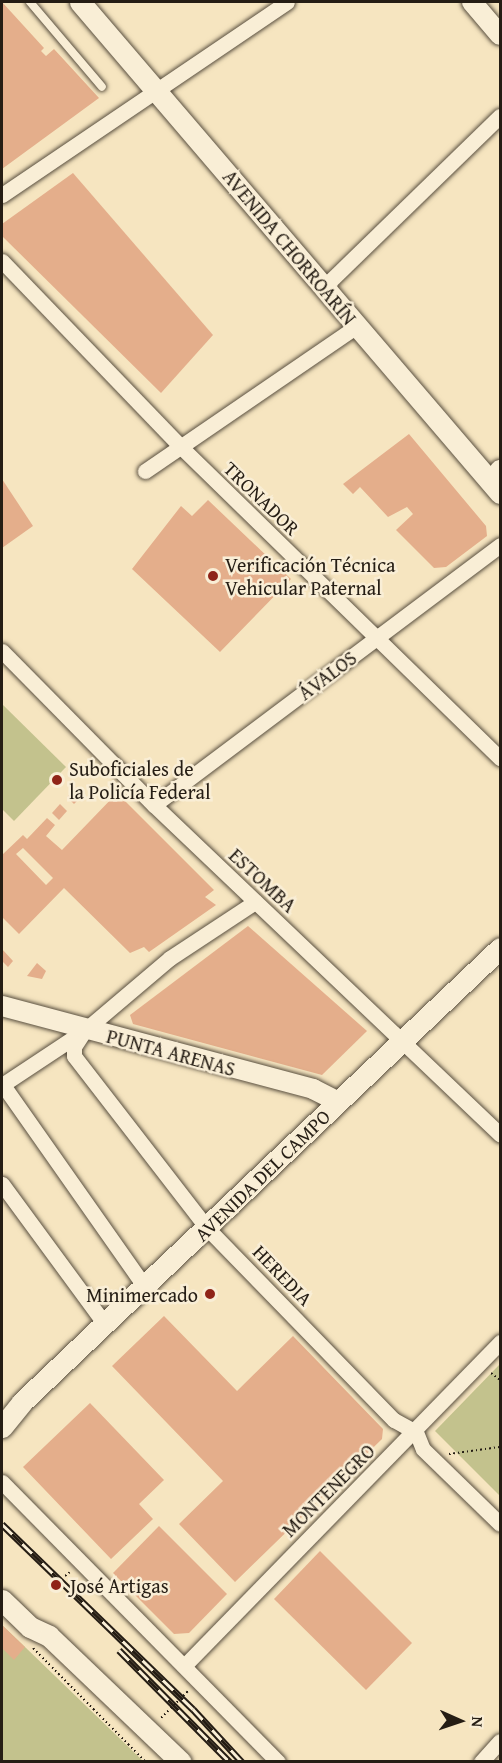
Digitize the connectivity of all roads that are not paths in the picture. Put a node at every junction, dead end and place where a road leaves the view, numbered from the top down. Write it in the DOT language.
graph roads {
  1 [pos="30,2"];
  2 [pos="80,2"];
  3 [pos="288,2"];
  4 [pos="472,2"];
  5 [pos="501,34"];
  6 [pos="102,87"];
  7 [pos="158,92"];
  8 [pos="501,116"];
  9 [pos="4,188"];
  10 [pos="2,261"];
  11 [pos="325,286"];
  12 [pos="357,326"];
  13 [pos="181,447"];
  14 [pos="145,471"];
  15 [pos="497,482"];
  16 [pos="501,545"];
  17 [pos="375,639"];
  18 [pos="2,651"];
  19 [pos="501,758"];
  20 [pos="154,805"];
  21 [pos="255,902"];
  22 [pos="501,948"];
  23 [pos="2,1006"];
  24 [pos="85,1030"];
  25 [pos="404,1039"];
  26 [pos="2,1085"];
  27 [pos="338,1102"];
  28 [pos="501,1135"];
  29 [pos="2,1184"];
  30 [pos="207,1227"];
  31 [pos="145,1287"];
  32 [pos="105,1324"];
  33 [pos="501,1342"];
  34 [pos="22,1402"];
  35 [pos="2,1415"];
  36 [pos="2,1427"];
  37 [pos="416,1432"];
  38 [pos="2,1482"];
  39 [pos="501,1524"];
  40 [pos="2,1583"];
  41 [pos="2,1600"];
  42 [pos="49,1636"];
  43 [pos="184,1666"];
  44 [pos="501,1741"];
  45 [pos="181,1761"];
  46 [pos="278,1761"];
  47 [pos="481,1761"];
  1 -- 6 [label="lane"];
  2 -- 7 [label="main road, AVENIDA CHORROARÍN"];
  3 -- 7 [label="street"];
  4 -- 5 [label="street"];
  7 -- 9 [label="street"];
  7 -- 11 [label="main road, AVENIDA CHORROARÍN"];
  8 -- 11 [label="street"];
  10 -- 13 [label="street, TRONADOR"];
  11 -- 12 [label="main road, AVENIDA CHORROARÍN"];
  12 -- 13 [label="street"];
  12 -- 15 [label="main road, AVENIDA CHORROARÍN"];
  13 -- 14 [label="street"];
  13 -- 17 [label="street, TRONADOR"];
  16 -- 17 [label="street, ÁVALOS"];
  17 -- 19 [label="street, TRONADOR"];
  17 -- 20 [label="street, ÁVALOS"];
  18 -- 20 [label="street, ESTOMBA"];
  20 -- 21 [label="street, ESTOMBA"];
  21 -- 24 [label="street"];
  21 -- 25 [label="street, ESTOMBA"];
  22 -- 25 [label="main road, AVENIDA DEL CAMPO"];
  23 -- 24 [label="street, PUNTA ARENAS"];
  24 -- 26 [label="street"];
  24 -- 27 [label="street, PUNTA ARENAS"];
  24 -- 30 [label="street, HEREDIA"];
  25 -- 27 [label="main road, AVENIDA DEL CAMPO"];
  25 -- 28 [label="street, ESTOMBA"];
  26 -- 31 [label="street"];
  27 -- 30 [label="main road, AVENIDA DEL CAMPO"];
  29 -- 32 [label="street"];
  30 -- 31 [label="main road, AVENIDA DEL CAMPO"];
  30 -- 37 [label="street, HEREDIA"];
  31 -- 32 [label="main road, AVENIDA DEL CAMPO"];
  32 -- 34 [label="main road, AVENIDA DEL CAMPO"];
  33 -- 37 [label="street, MONTENEGRO"];
  34 -- 35 [label="main road, AVENIDA DEL CAMPO"];
  34 -- 36 [label="main road, AVENIDA DEL CAMPO"];
  37 -- 39 [label="street, HEREDIA"];
  37 -- 43 [label="street, MONTENEGRO"];
  38 -- 43 [label="street"];
  40 -- 42 [label="main road"];
  41 -- 42 [label="main road"];
  42 -- 45 [label="main road"];
  43 -- 46 [label="street"];
  44 -- 47 [label="street"];
}
